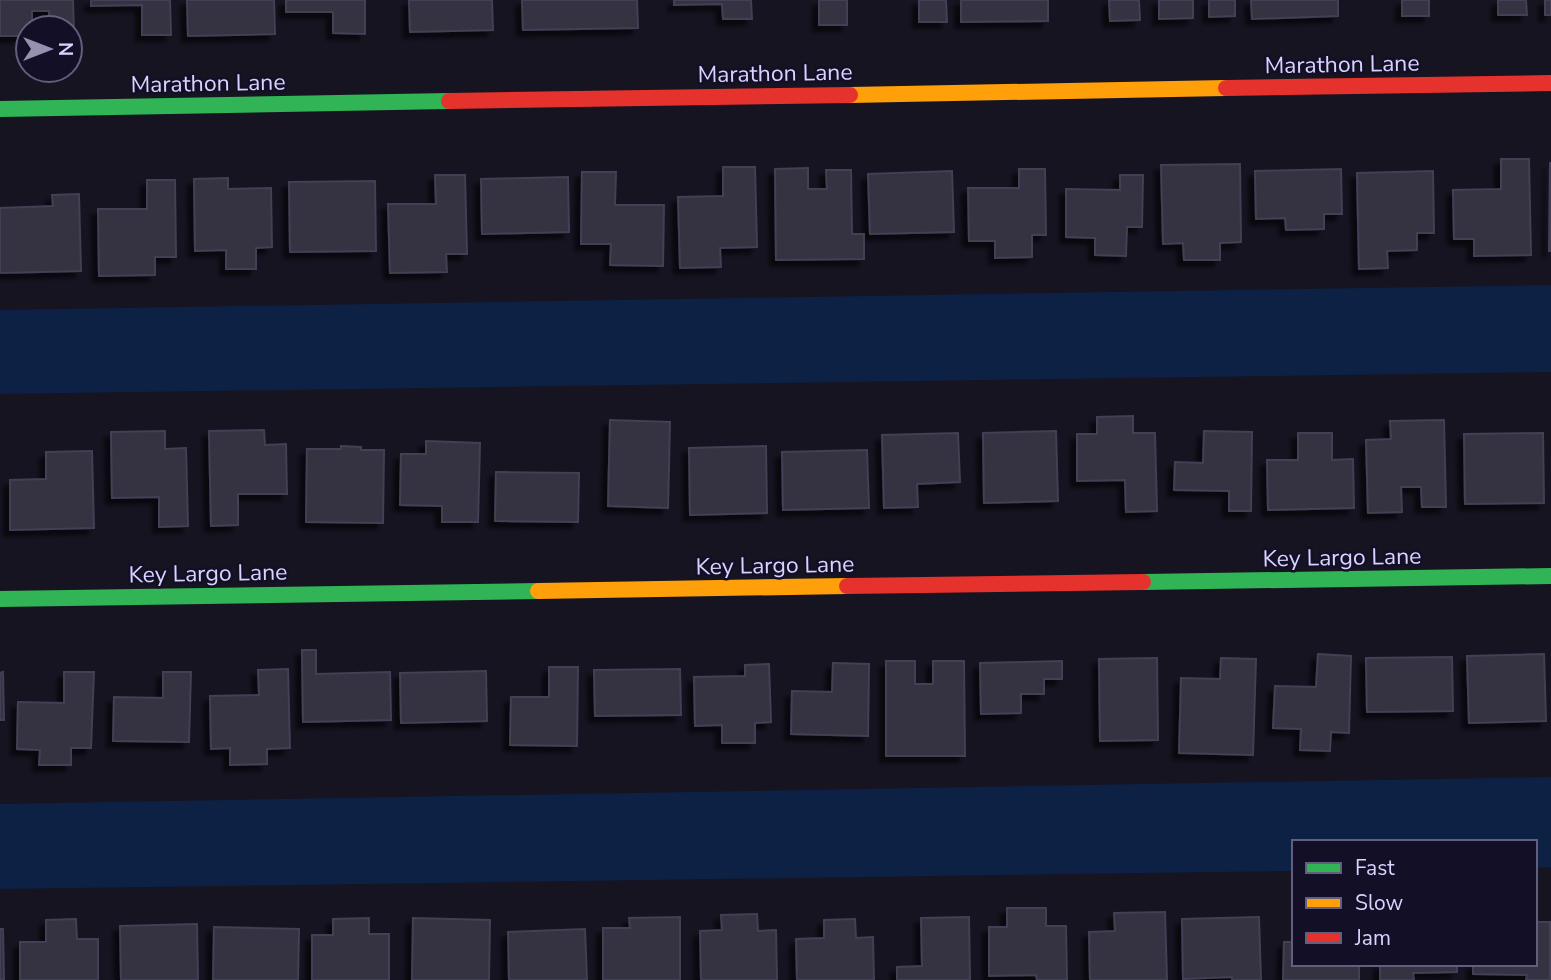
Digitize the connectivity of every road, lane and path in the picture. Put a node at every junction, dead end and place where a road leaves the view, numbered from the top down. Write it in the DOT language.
graph roads {
  1 [pos="1551,83"];
  2 [pos="0,109"];
  3 [pos="1551,576"];
  4 [pos="0,599"];
  1 -- 2 [label="street, Marathon Lane"];
  3 -- 4 [label="street, Key Largo Lane"];
}
